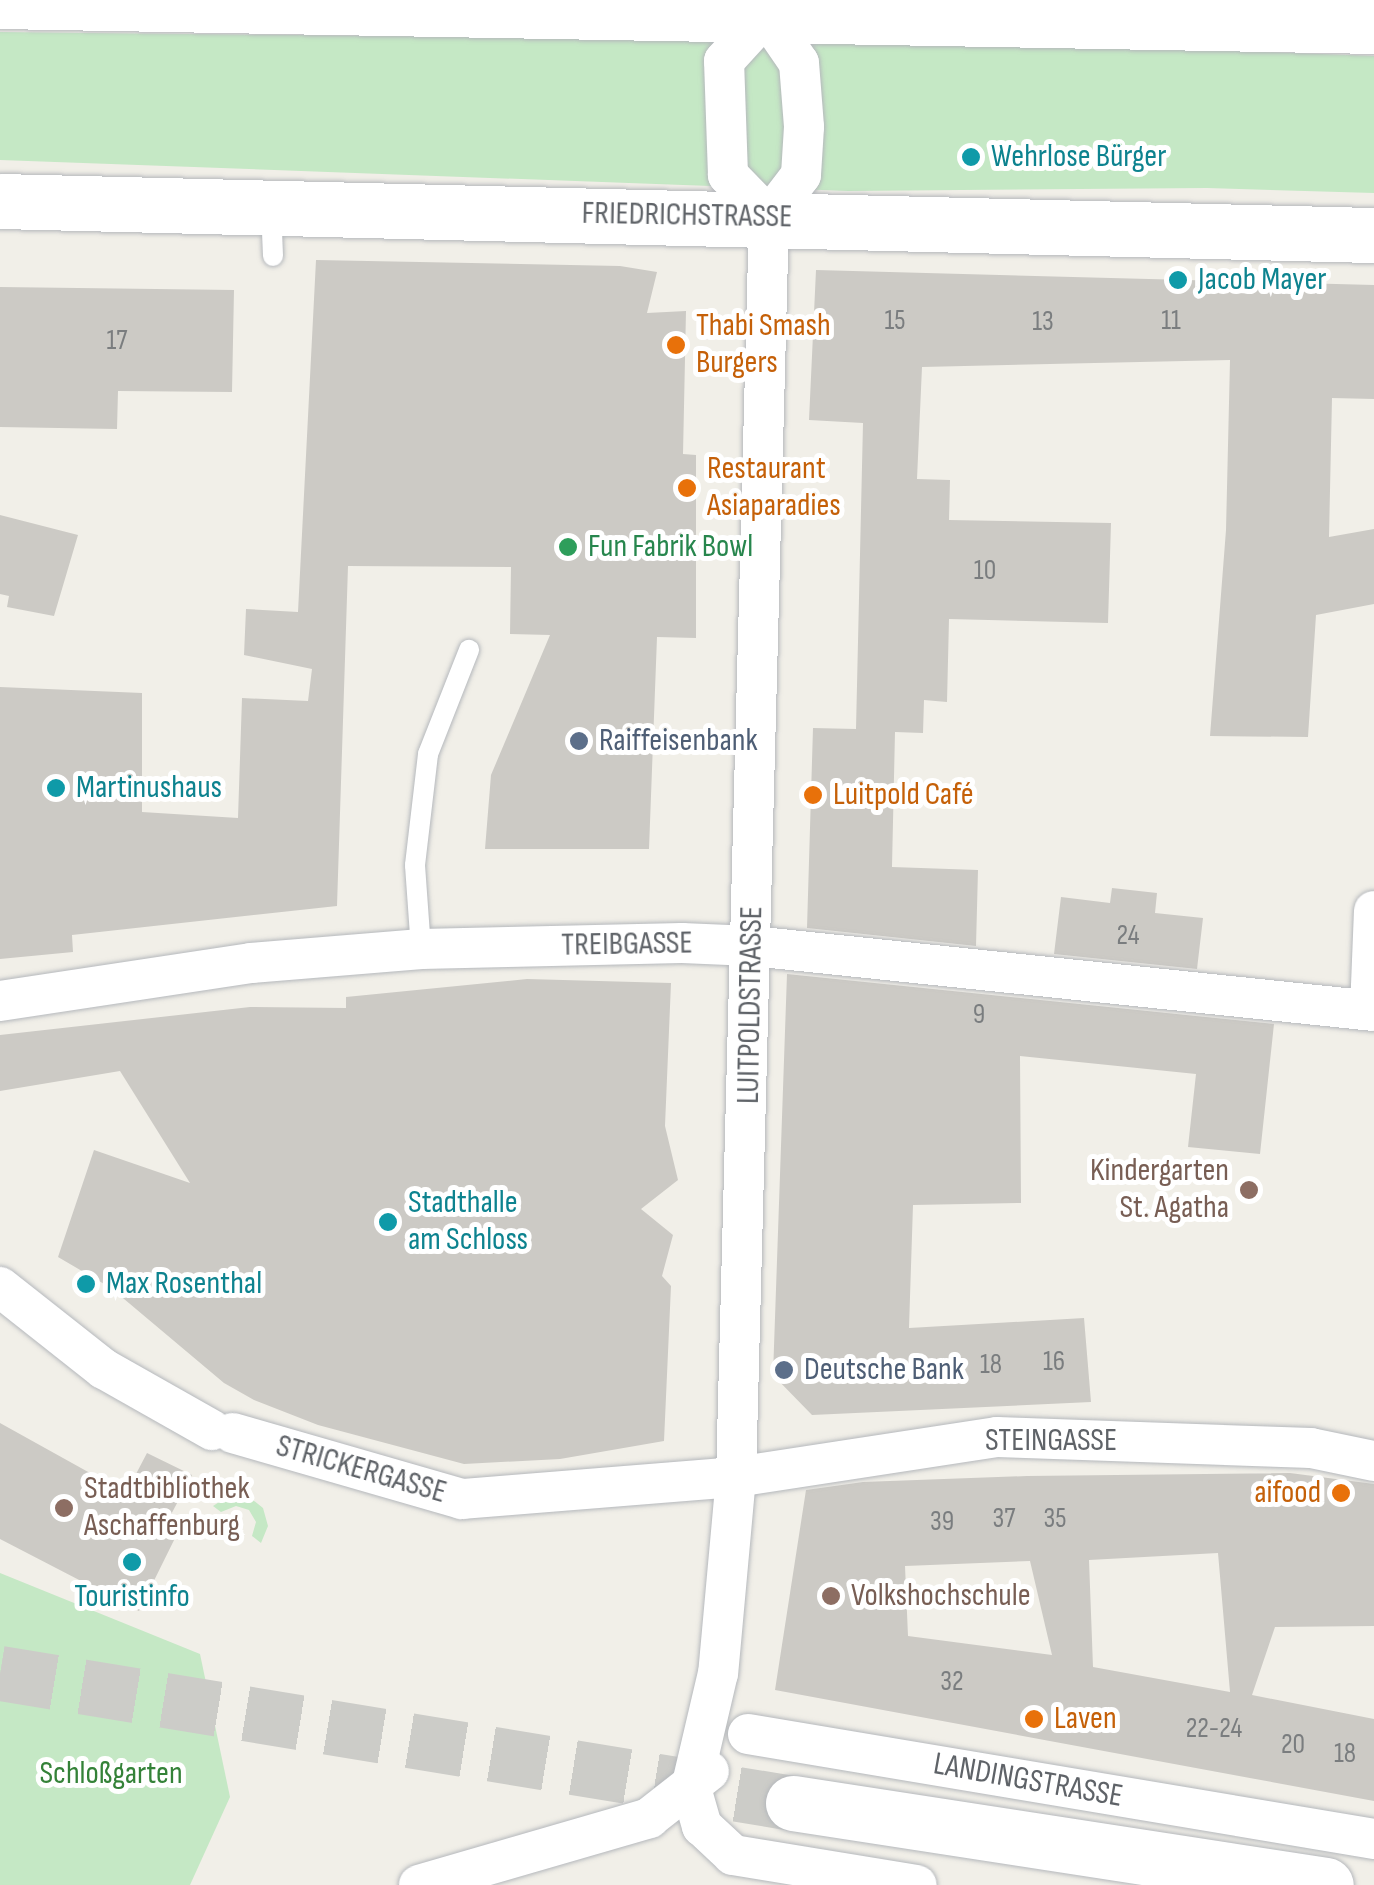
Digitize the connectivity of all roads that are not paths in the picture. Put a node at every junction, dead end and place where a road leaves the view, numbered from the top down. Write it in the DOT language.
graph roads {
  1 [pos="0,1"];
  2 [pos="766,15"];
  3 [pos="1374,26"];
  4 [pos="0,201"];
  5 [pos="768,217"];
  6 [pos="1374,234"];
  7 [pos="470,650"];
  8 [pos="1374,911"];
  9 [pos="752,946"];
  10 [pos="421,949"];
  11 [pos="0,1001"];
  12 [pos="1372,1011"];
  13 [pos="0,1287"];
  14 [pos="1374,1461"];
  15 [pos="736,1477"];
  16 [pos="670,1484"];
  17 [pos="718,1673"];
  18 [pos="748,1734"];
  19 [pos="691,1788"];
  20 [pos="792,1804"];
  21 [pos="1374,1839"];
  22 [pos="419,1885"];
  23 [pos="917,1885"];
  24 [pos="1326,1885"];
  1 -- 2 [label="main road"];
  2 -- 3 [label="main road"];
  2 -- 5 [label="street"];
  2 -- 5 [label="street"];
  4 -- 5 [label="main road, FRIEDRICHSTRASSE"];
  5 -- 6 [label="main road, FRIEDRICHSTRASSE"];
  5 -- 9 [label="street, LUITPOLDSTRASSE"];
  7 -- 10 [label="lane"];
  8 -- 12 [label="street"];
  9 -- 10 [label="street, TREIBGASSE"];
  9 -- 12 [label="street, TREIBGASSE"];
  9 -- 15 [label="street, LUITPOLDSTRASSE"];
  10 -- 11 [label="street, TREIBGASSE"];
  13 -- 16 [label="street, STRICKERGASSE"];
  14 -- 15 [label="street, STEINGASSE"];
  15 -- 16 [label="street, STEINGASSE"];
  15 -- 17 [label="street, LUITPOLDSTRASSE"];
  17 -- 18 [label="street"];
  17 -- 19 [label="street, LUITPOLDSTRASSE"];
  18 -- 19 [label="street"];
  18 -- 21 [label="street, LANDINGSTRASSE"];
  19 -- 22 [label="street"];
  19 -- 23 [label="street"];
  20 -- 24 [label="main road, LANDINGSTRASSE"];
}
